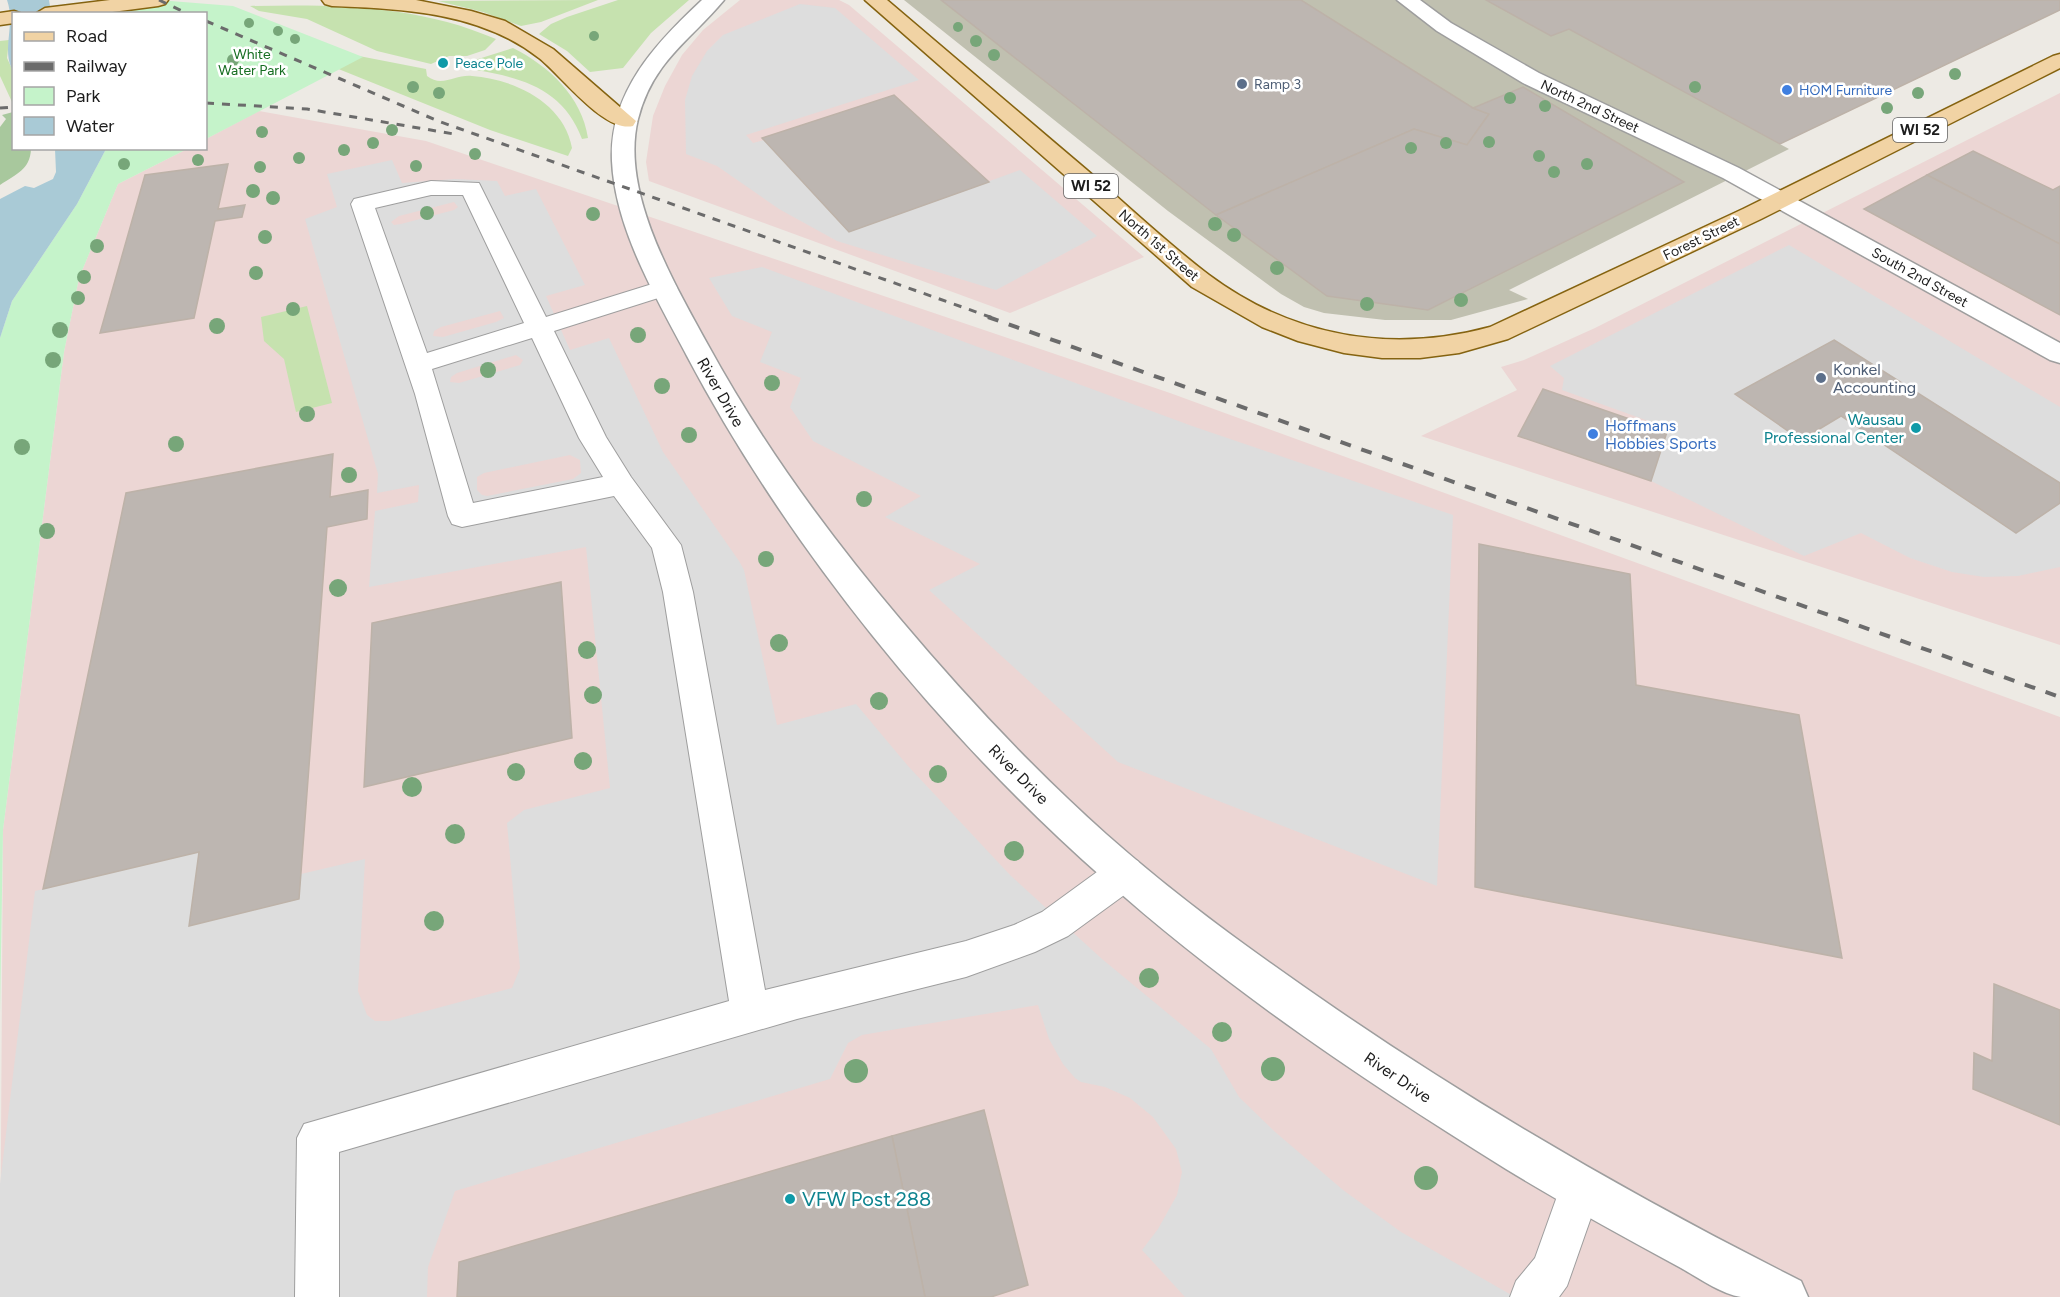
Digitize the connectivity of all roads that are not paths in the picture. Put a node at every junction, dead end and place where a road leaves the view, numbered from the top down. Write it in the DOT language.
graph roads {
  1 [pos="158,0"];
  2 [pos="332,0"];
  3 [pos="714,0"];
  4 [pos="875,0"];
  5 [pos="1407,0"];
  6 [pos="59,12"];
  7 [pos="2060,60"];
  8 [pos="626,121"];
  9 [pos="1780,200"];
  10 [pos="666,288"];
  11 [pos="538,326"];
  12 [pos="1325,340"];
  13 [pos="2060,354"];
  14 [pos="418,365"];
  15 [pos="621,484"];
  16 [pos="1125,873"];
  17 [pos="750,1013"];
  18 [pos="1580,1189"];
  19 [pos="317,1297"];
  20 [pos="1532,1297"];
  21 [pos="1785,1297"];
  1 -- 6 [label="main road"];
  2 -- 8 [label="main road"];
  3 -- 8 [label="street, River Drive"];
  4 -- 12 [label="main road, North 1st Street / WI 52"];
  5 -- 9 [label="street, North 2nd Street"];
  7 -- 9 [label="main road, Forest Street / WI 52"];
  8 -- 10 [label="street, River Drive"];
  9 -- 12 [label="main road, Forest Street / WI 52"];
  9 -- 13 [label="street, South 2nd Street"];
  10 -- 11 [label="lane"];
  10 -- 16 [label="street, River Drive"];
  11 -- 14 [label="lane"];
  11 -- 14 [label="lane"];
  11 -- 15 [label="lane"];
  14 -- 15 [label="lane"];
  15 -- 17 [label="lane"];
  16 -- 17 [label="lane"];
  16 -- 18 [label="street, River Drive"];
  17 -- 19 [label="lane"];
  18 -- 20 [label="lane"];
  18 -- 21 [label="street, River Drive"];
}
